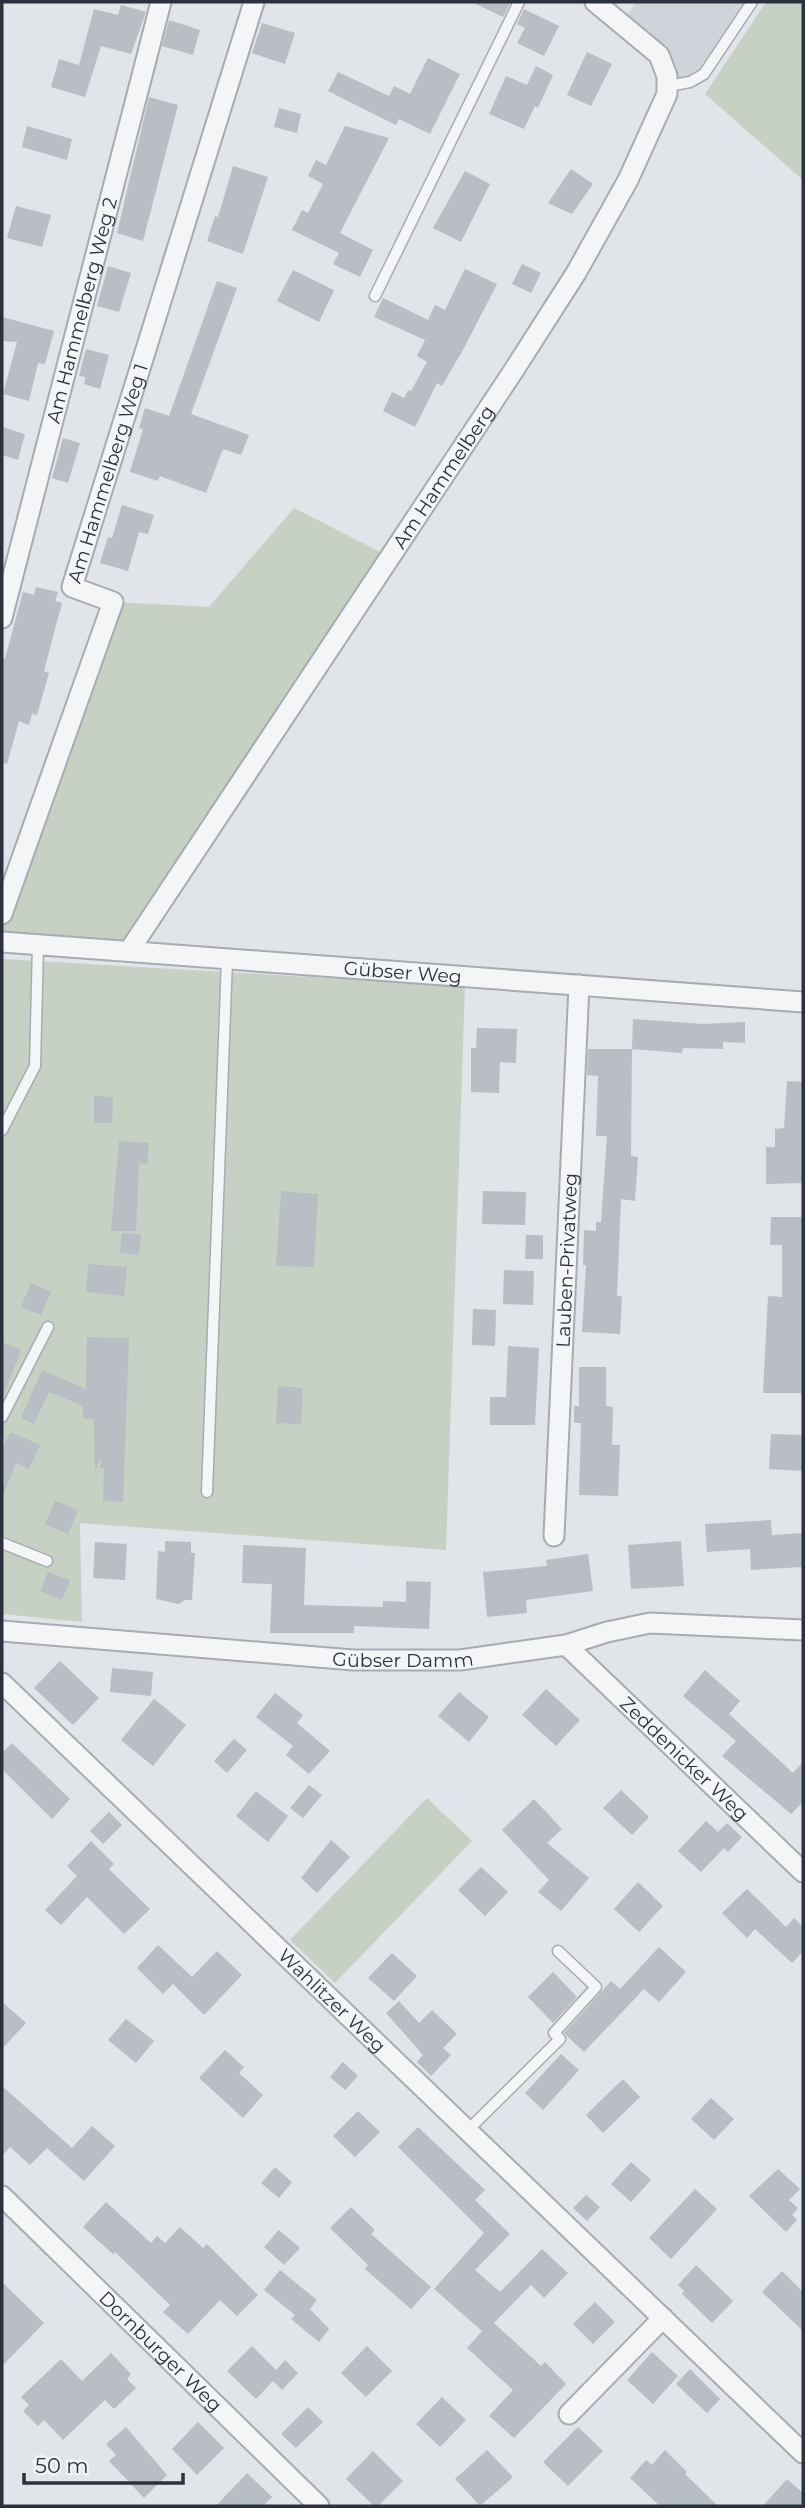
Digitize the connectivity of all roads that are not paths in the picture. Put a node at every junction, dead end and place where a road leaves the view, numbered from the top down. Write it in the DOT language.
graph roads {
  1 [pos="162,2"];
  2 [pos="254,2"];
  3 [pos="519,2"];
  4 [pos="595,2"];
  5 [pos="752,2"];
  6 [pos="668,86"];
  7 [pos="375,296"];
  8 [pos="2,618"];
  9 [pos="2,914"];
  10 [pos="3,945"];
  11 [pos="38,945"];
  12 [pos="129,951"];
  13 [pos="227,958"];
  14 [pos="579,985"];
  15 [pos="803,1002"];
  16 [pos="2,1130"];
  17 [pos="48,1327"];
  18 [pos="2,1417"];
  19 [pos="207,1492"];
  20 [pos="554,1536"];
  21 [pos="2,1543"];
  22 [pos="47,1561"];
  23 [pos="2,1630"];
  24 [pos="803,1630"];
  25 [pos="566,1645"];
  26 [pos="2,1683"];
  27 [pos="803,1872"];
  28 [pos="558,1951"];
  29 [pos="467,2131"];
  30 [pos="2,2196"];
  31 [pos="663,2318"];
  32 [pos="569,2414"];
  33 [pos="803,2454"];
  34 [pos="319,2506"];
  1 -- 8 [label="street, Am Hammelberg Weg 2"];
  2 -- 9 [label="street, Am Hammelberg Weg 1"];
  3 -- 7 [label="lane"];
  4 -- 6 [label="street"];
  5 -- 6 [label="lane"];
  6 -- 12 [label="street, Am Hammelberg"];
  10 -- 11 [label="street, Gübser Weg"];
  11 -- 12 [label="street, Gübser Weg"];
  11 -- 16 [label="lane"];
  12 -- 13 [label="street, Gübser Weg"];
  13 -- 14 [label="street, Gübser Weg"];
  13 -- 19 [label="lane"];
  14 -- 15 [label="street, Gübser Weg"];
  14 -- 20 [label="street, Lauben-Privatweg"];
  17 -- 18 [label="lane"];
  21 -- 22 [label="lane"];
  23 -- 25 [label="street, Gübser Damm"];
  24 -- 25 [label="street, Gübser Damm"];
  25 -- 27 [label="street, Zeddenicker Weg"];
  26 -- 29 [label="street, Wahlitzer Weg"];
  28 -- 29 [label="lane"];
  29 -- 31 [label="street, Wahlitzer Weg"];
  30 -- 34 [label="street, Dornburger Weg"];
  31 -- 32 [label="street"];
  31 -- 33 [label="street, Wahlitzer Weg"];
}
